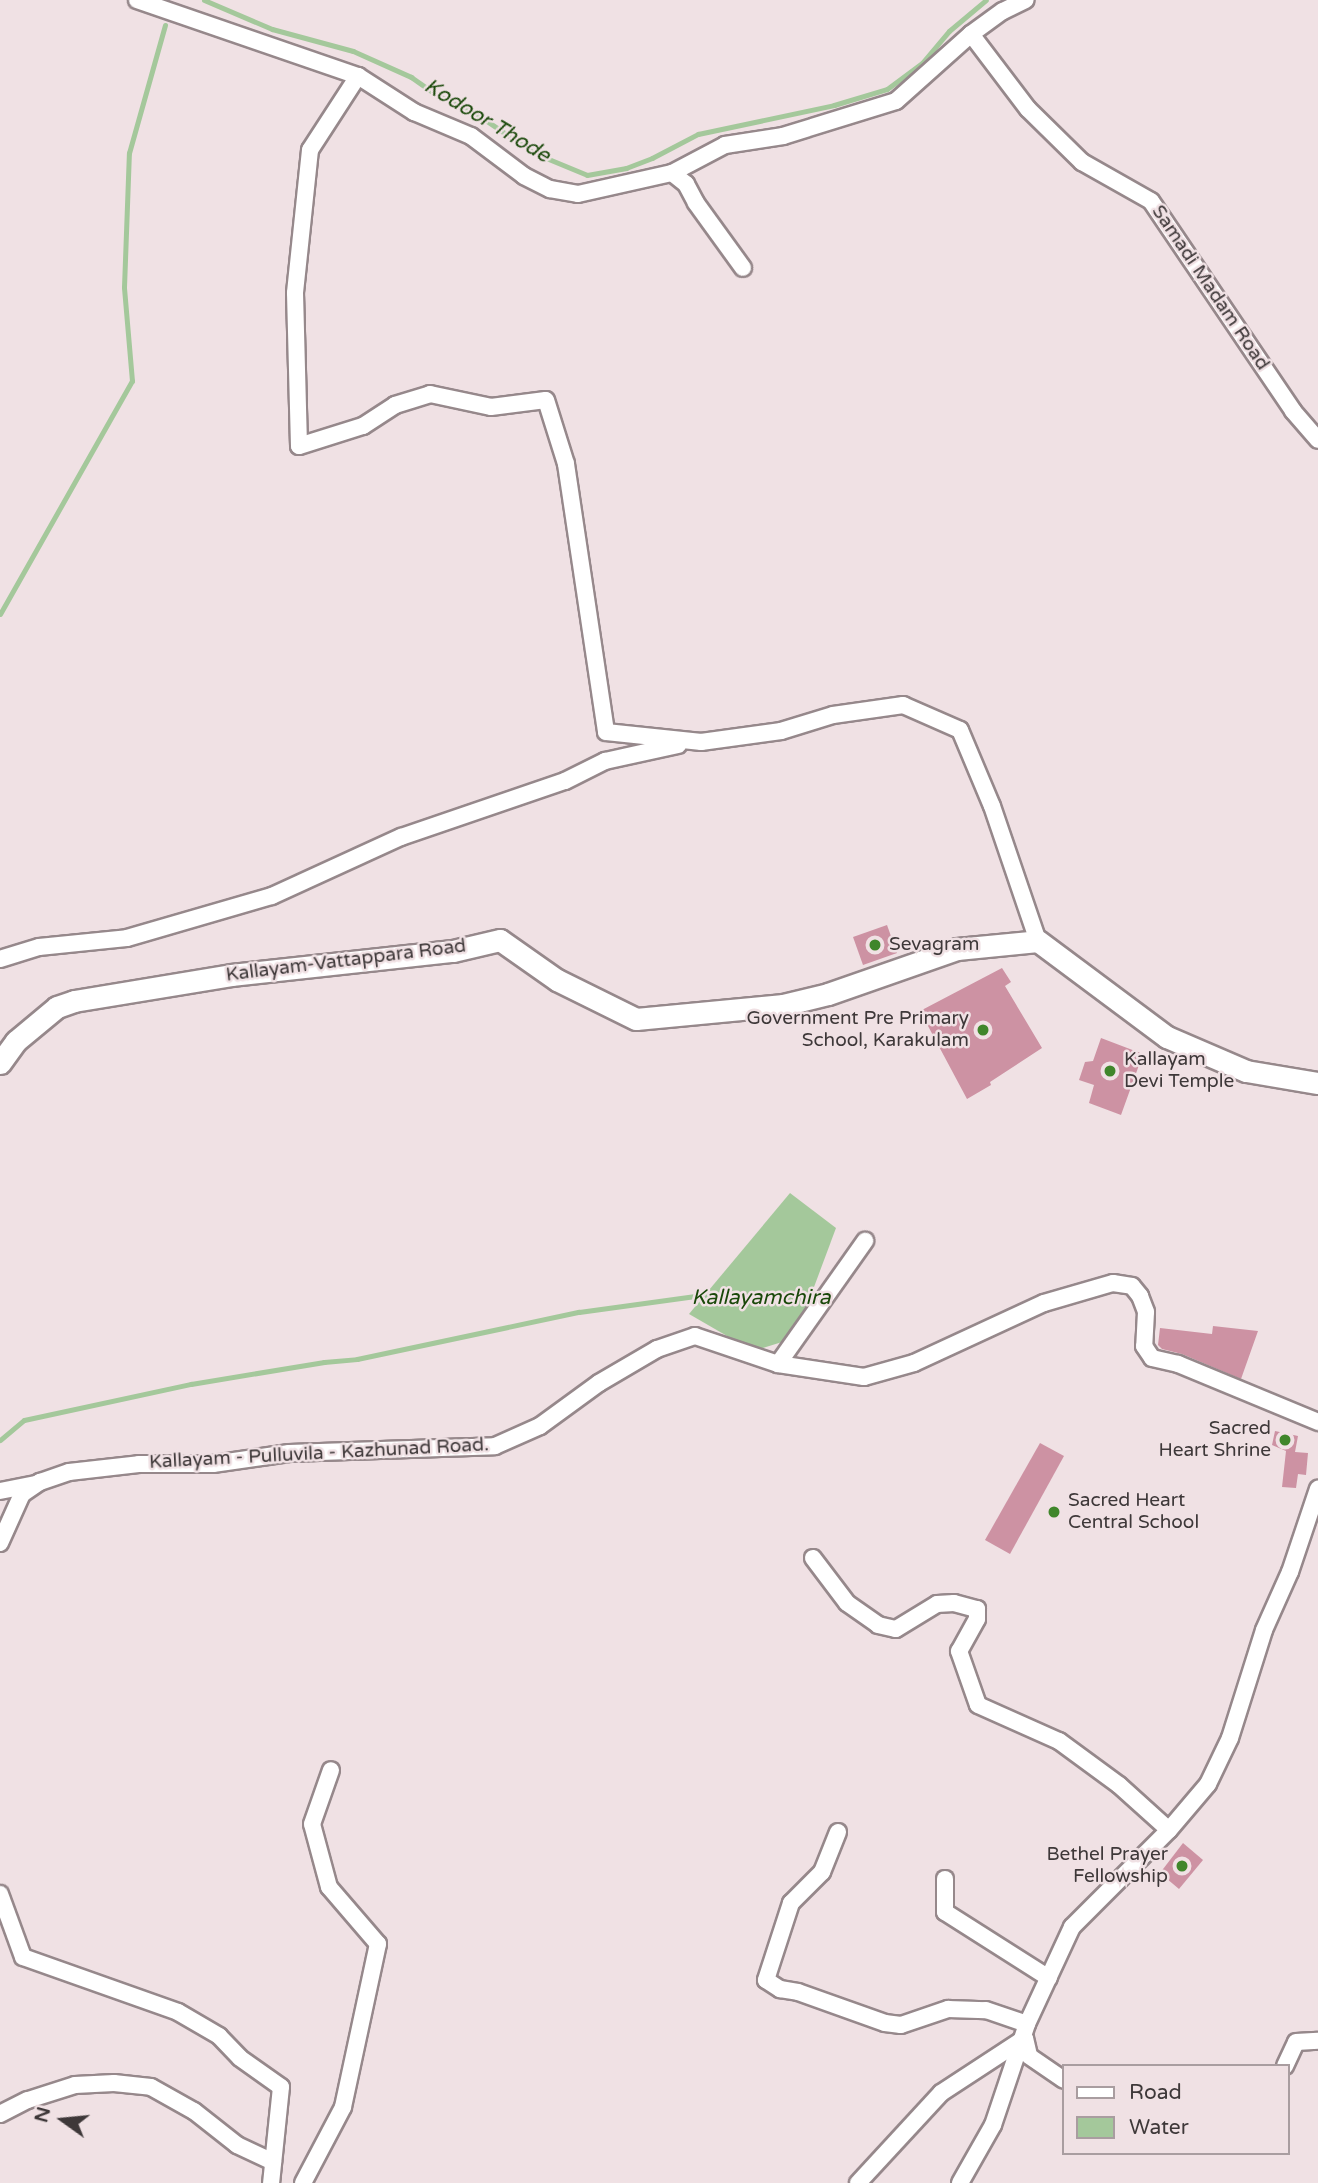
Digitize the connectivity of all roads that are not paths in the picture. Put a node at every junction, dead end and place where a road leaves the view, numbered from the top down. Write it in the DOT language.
graph roads {
  1 [pos="137,0"];
  2 [pos="1026,0"];
  3 [pos="971,34"];
  4 [pos="358,76"];
  5 [pos="672,173"];
  6 [pos="743,268"];
  7 [pos="1318,440"];
  8 [pos="701,742"];
  9 [pos="1038,941"];
  10 [pos="0,959"];
  11 [pos="0,1063"];
  12 [pos="1318,1083"];
  13 [pos="865,1241"];
  14 [pos="778,1364"];
  15 [pos="1318,1422"];
  16 [pos="37,1484"];
  17 [pos="1318,1489"];
  18 [pos="0,1491"];
  19 [pos="0,1543"];
  20 [pos="813,1558"];
  21 [pos="331,1770"];
  22 [pos="1169,1830"];
  23 [pos="838,1832"];
  24 [pos="945,1879"];
  25 [pos="0,1894"];
  26 [pos="1049,1978"];
  27 [pos="1026,2031"];
  28 [pos="1318,2041"];
  29 [pos="1285,2064"];
  30 [pos="1062,2079"];
  31 [pos="0,2114"];
  32 [pos="273,2162"];
  33 [pos="271,2183"];
  34 [pos="303,2183"];
  35 [pos="858,2183"];
  36 [pos="960,2183"];
  1 -- 4 [label="street"];
  2 -- 3 [label="street"];
  3 -- 5 [label="street"];
  3 -- 7 [label="street, Samadi Madam Road"];
  4 -- 5 [label="street"];
  4 -- 8 [label="street"];
  5 -- 6 [label="street"];
  8 -- 9 [label="street"];
  8 -- 10 [label="street"];
  9 -- 11 [label="street, Kallayam-Vattappara Road"];
  9 -- 12 [label="street"];
  13 -- 14 [label="street"];
  14 -- 15 [label="street, Kallayam - Pulluvila - Kazhunad Road."];
  14 -- 16 [label="street, Kallayam - Pulluvila - Kazhunad Road."];
  16 -- 18 [label="street, Kallayam - Pulluvila - Kazhunad Road."];
  16 -- 19 [label="street, Kallayam - Pulluvila - Kazhunad Road."];
  17 -- 22 [label="street"];
  20 -- 22 [label="street"];
  21 -- 34 [label="street"];
  22 -- 26 [label="street"];
  23 -- 27 [label="street"];
  24 -- 26 [label="street"];
  25 -- 32 [label="street"];
  26 -- 27 [label="street"];
  27 -- 30 [label="street"];
  27 -- 35 [label="street"];
  27 -- 36 [label="street"];
  28 -- 29 [label="street"];
  31 -- 32 [label="street"];
  32 -- 33 [label="street"];
}
